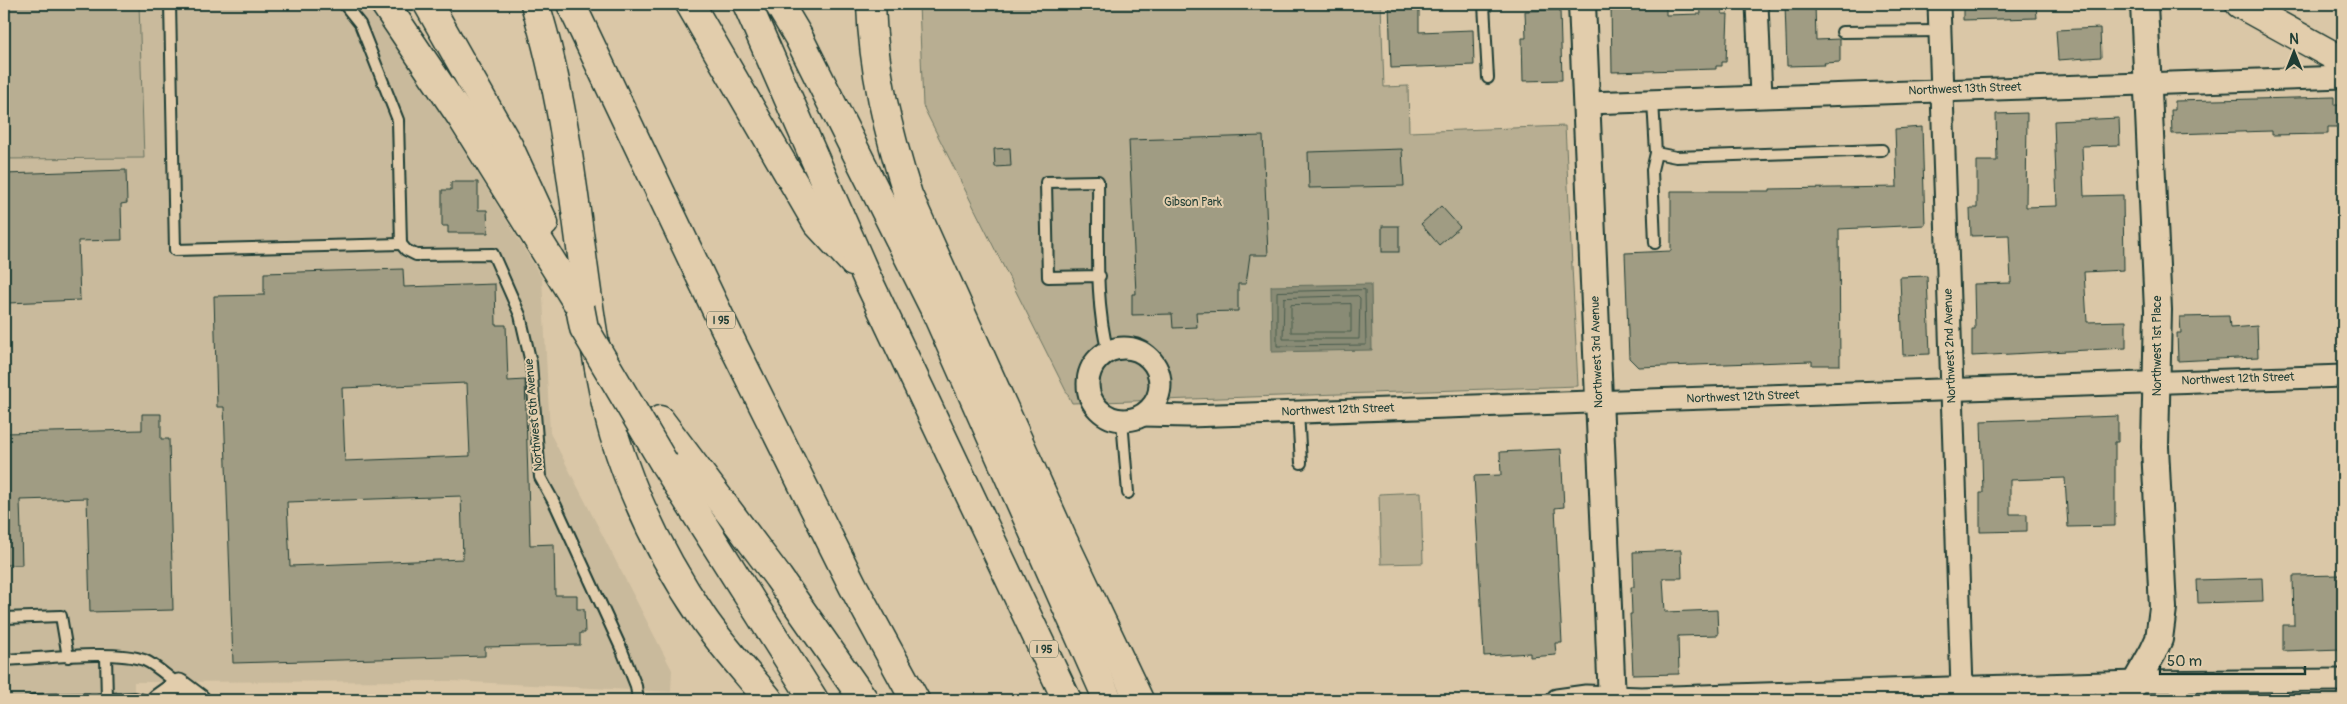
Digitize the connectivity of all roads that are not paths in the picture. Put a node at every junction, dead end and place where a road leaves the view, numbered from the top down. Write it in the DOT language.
graph roads {
  1 [pos="170,4"];
  2 [pos="344,4"];
  3 [pos="385,4"];
  4 [pos="428,4"];
  5 [pos="535,4"];
  6 [pos="571,4"];
  7 [pos="690,4"];
  8 [pos="746,4"];
  9 [pos="779,4"];
  10 [pos="871,4"];
  11 [pos="1484,4"];
  12 [pos="1582,4"];
  13 [pos="1758,4"];
  14 [pos="1939,4"];
  15 [pos="2144,4"];
  16 [pos="2240,4"];
  17 [pos="1940,31"];
  18 [pos="1842,32"];
  19 [pos="2343,61"];
  20 [pos="2343,76"];
  21 [pos="1488,78"];
  22 [pos="2149,83"];
  23 [pos="1941,90"];
  24 [pos="1761,96"];
  25 [pos="1653,100"];
  26 [pos="1587,103"];
  27 [pos="1882,150"];
  28 [pos="1656,153"];
  29 [pos="1655,243"];
  30 [pos="401,244"];
  31 [pos="1100,276"];
  32 [pos="867,278"];
  33 [pos="564,282"];
  34 [pos="580,307"];
  35 [pos="1108,352"];
  36 [pos="2343,376"];
  37 [pos="2157,381"];
  38 [pos="1951,390"];
  39 [pos="1599,401"];
  40 [pos="1298,412"];
  41 [pos="1143,415"];
  42 [pos="1122,420"];
  43 [pos="1301,463"];
  44 [pos="1128,493"];
  45 [pos="4,618"];
  46 [pos="106,656"];
  47 [pos="68,657"];
  48 [pos="4,660"];
  49 [pos="2343,680"];
  50 [pos="1962,688"];
  51 [pos="2129,691"];
  52 [pos="189,695"];
  53 [pos="1612,699"];
  54 [pos="34,700"];
  55 [pos="107,700"];
  56 [pos="143,700"];
  57 [pos="158,700"];
  58 [pos="638,700"];
  59 [pos="769,700"];
  60 [pos="814,700"];
  61 [pos="864,700"];
  62 [pos="915,700"];
  63 [pos="1068,700"];
  64 [pos="1108,700"];
  65 [pos="1138,700"];
  66 [pos="1558,700"];
  1 -- 30 [label="lane"];
  2 -- 30 [label="lane"];
  3 -- 33 [label="highway"];
  4 -- 33 [label="highway"];
  5 -- 59 [label="highway"];
  6 -- 62 [label="highway, I 95"];
  7 -- 32 [label="highway"];
  8 -- 32 [label="highway, I 95"];
  9 -- 64 [label="highway"];
  10 -- 65 [label="highway"];
  11 -- 21 [label="lane"];
  12 -- 26 [label="street, Northwest 3rd Avenue"];
  13 -- 24 [label="street"];
  14 -- 17 [label="street, Northwest 2nd Avenue"];
  15 -- 22 [label="street, Northwest 1st Place"];
  16 -- 19 [label="highway"];
  17 -- 18 [label="lane"];
  17 -- 23 [label="street, Northwest 2nd Avenue"];
  20 -- 22 [label="street, Northwest 13th Street"];
  22 -- 23 [label="street, Northwest 13th Street"];
  22 -- 37 [label="street, Northwest 1st Place"];
  23 -- 24 [label="street, Northwest 13th Street"];
  23 -- 38 [label="street, Northwest 2nd Avenue"];
  24 -- 25 [label="street, Northwest 13th Street"];
  25 -- 26 [label="street, Northwest 13th Street"];
  25 -- 28 [label="lane"];
  26 -- 39 [label="street, Northwest 3rd Avenue"];
  27 -- 28 [label="lane"];
  28 -- 29 [label="lane"];
  30 -- 58 [label="lane, Northwest 6th Avenue"];
  31 -- 31 [label="lane"];
  31 -- 35 [label="lane"];
  32 -- 63 [label="highway, I 95"];
  33 -- 34 [label="highway"];
  34 -- 60 [label="highway, bridge"];
  34 -- 61 [label="highway"];
  35 -- 41 [label="street"];
  35 -- 42 [label="street"];
  36 -- 37 [label="street, Northwest 12th Street"];
  37 -- 38 [label="street, Northwest 12th Street"];
  37 -- 51 [label="street, Northwest 1st Place"];
  38 -- 39 [label="street, Northwest 12th Street"];
  38 -- 50 [label="street, Northwest 2nd Avenue"];
  39 -- 40 [label="street, Northwest 12th Street"];
  39 -- 53 [label="street, Northwest 3rd Avenue"];
  40 -- 41 [label="street, Northwest 12th Street"];
  40 -- 43 [label="lane"];
  41 -- 42 [label="street, Northwest 12th Street"];
  42 -- 44 [label="lane"];
  45 -- 47 [label="lane"];
  46 -- 47 [label="lane"];
  46 -- 52 [label="lane"];
  46 -- 55 [label="lane"];
  47 -- 48 [label="lane"];
  49 -- 51 [label="street"];
  50 -- 51 [label="street"];
  50 -- 53 [label="street"];
  52 -- 57 [label="street"];
  53 -- 66 [label="street"];
  54 -- 55 [label="lane"];
  55 -- 56 [label="lane"];
}
